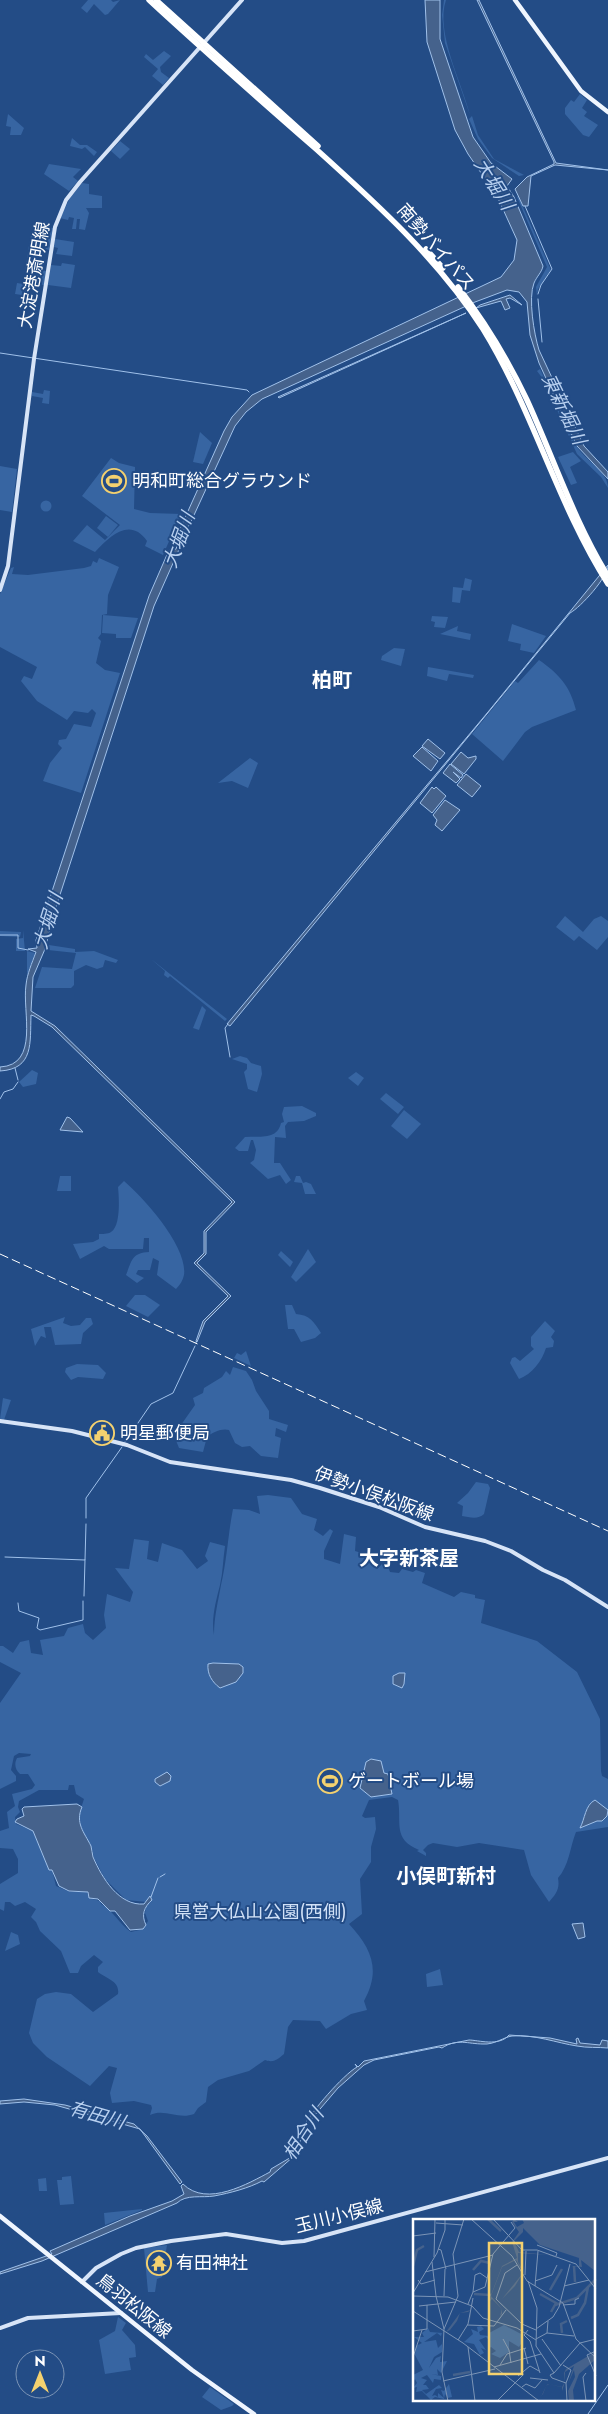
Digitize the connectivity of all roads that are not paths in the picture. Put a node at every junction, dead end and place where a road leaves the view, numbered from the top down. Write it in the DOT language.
graph roads {
  1 [pos="149,0"];
  2 [pos="156,0"];
  3 [pos="242,0"];
  4 [pos="515,0"];
  5 [pos="202,44"];
  6 [pos="608,112"];
  7 [pos="607,578"];
  8 [pos="0,590"];
  9 [pos="0,1421"];
  10 [pos="608,1607"];
  11 [pos="608,2158"];
  12 [pos="0,2216"];
  13 [pos="82,2282"];
  14 [pos="120,2313"];
  15 [pos="0,2328"];
  16 [pos="254,2414"];
  1 -- 5 [label="highway, 南勢バイパス"];
  2 -- 5 [label="highway, 南勢バイパス"];
  3 -- 5 [label="main road, 大淀港斎明線"];
  4 -- 6 [label="main road"];
  5 -- 7 [label="highway, 南勢バイパス"];
  5 -- 8 [label="main road, 大淀港斎明線"];
  9 -- 10 [label="main road, 伊勢小俣松阪線"];
  11 -- 13 [label="main road, 玉川小俣線"];
  12 -- 13 [label="main road, 鳥羽松阪線"];
  13 -- 14 [label="main road, 鳥羽松阪線"];
  14 -- 15 [label="main road"];
  14 -- 16 [label="main road, 鳥羽松阪線"];
}
